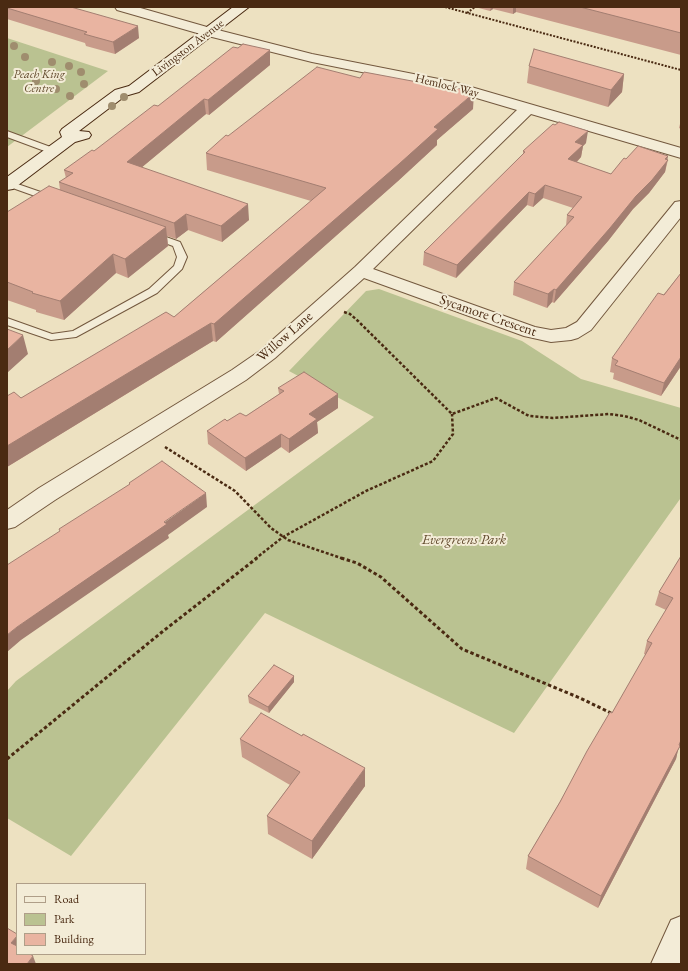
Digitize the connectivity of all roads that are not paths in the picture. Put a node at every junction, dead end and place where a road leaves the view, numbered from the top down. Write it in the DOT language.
graph roads {
  1 [pos="122,7"];
  2 [pos="242,7"];
  3 [pos="209,32"];
  4 [pos="528,108"];
  5 [pos="7,134"];
  6 [pos="53,151"];
  7 [pos="681,153"];
  8 [pos="8,184"];
  9 [pos="61,202"];
  10 [pos="681,206"];
  11 [pos="140,231"];
  12 [pos="361,271"];
  13 [pos="7,321"];
  14 [pos="7,521"];
  15 [pos="681,930"];
  16 [pos="666,964"];
  1 -- 3 [label="street, Hemlock Way"];
  2 -- 3 [label="street, Livingston Avenue"];
  3 -- 4 [label="street, Hemlock Way"];
  3 -- 6 [label="street, Livingston Avenue"];
  4 -- 7 [label="street, Hemlock Way"];
  4 -- 12 [label="street, Willow Lane"];
  5 -- 6 [label="lane"];
  6 -- 8 [label="street, Livingston Avenue"];
  8 -- 9 [label="lane"];
  10 -- 12 [label="street, Sycamore Crescent"];
  11 -- 13 [label="lane"];
  12 -- 14 [label="street, Willow Lane"];
  15 -- 16 [label="street"];
}
